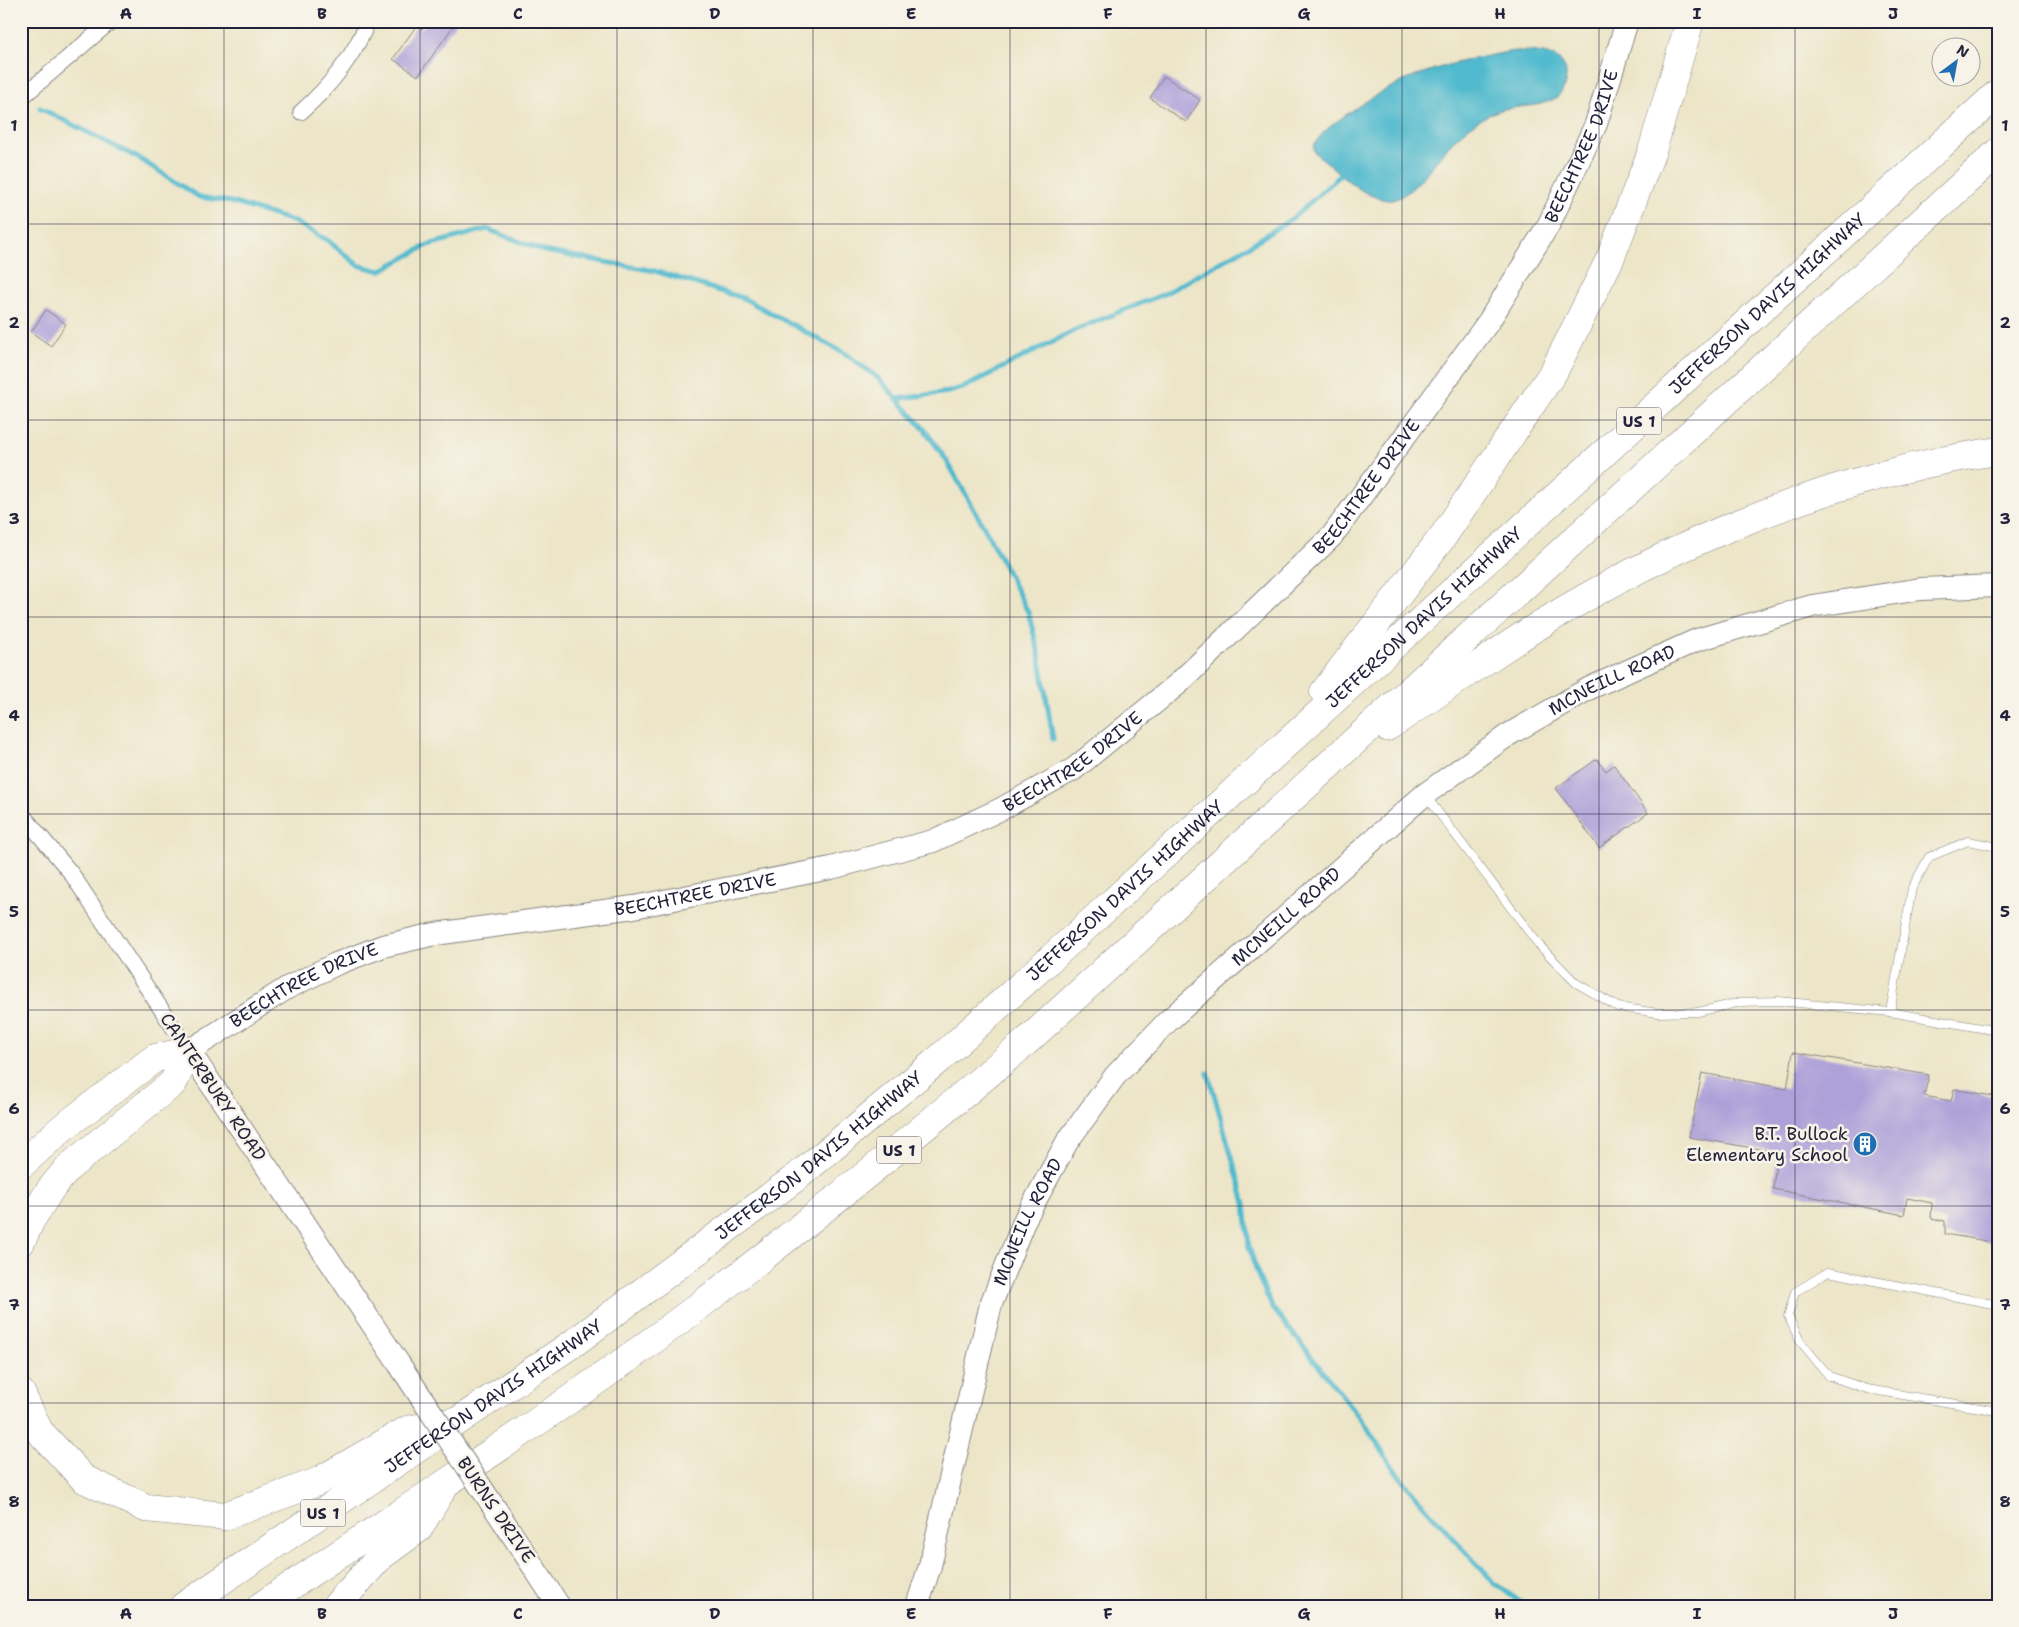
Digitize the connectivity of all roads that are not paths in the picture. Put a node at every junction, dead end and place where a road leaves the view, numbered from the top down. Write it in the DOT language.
graph roads {
  1 [pos="110,21"];
  2 [pos="368,21"];
  3 [pos="1627,21"];
  4 [pos="1690,21"];
  5 [pos="1998,93"];
  6 [pos="21,98"];
  7 [pos="301,112"];
  8 [pos="1998,152"];
  9 [pos="1998,451"];
  10 [pos="1998,586"];
  11 [pos="1280,749"];
  12 [pos="1315,775"];
  13 [pos="1424,795"];
  14 [pos="21,813"];
  15 [pos="1998,847"];
  16 [pos="1890,1012"];
  17 [pos="1998,1031"];
  18 [pos="188,1051"];
  19 [pos="21,1165"];
  20 [pos="21,1242"];
  21 [pos="1998,1305"];
  22 [pos="399,1364"];
  23 [pos="21,1393"];
  24 [pos="1998,1411"];
  25 [pos="462,1420"];
  26 [pos="448,1482"];
  27 [pos="184,1606"];
  28 [pos="261,1606"];
  29 [pos="336,1606"];
  30 [pos="559,1606"];
  31 [pos="917,1606"];
  1 -- 6 [label="street"];
  2 -- 7 [label="street"];
  3 -- 18 [label="street, BEECHTREE DRIVE"];
  4 -- 11 [label="highway"];
  5 -- 11 [label="highway, JEFFERSON DAVIS HIGHWAY / US 1"];
  8 -- 12 [label="highway, US 1"];
  9 -- 12 [label="highway"];
  10 -- 13 [label="street, MCNEILL ROAD"];
  11 -- 25 [label="highway, JEFFERSON DAVIS HIGHWAY / US 1"];
  12 -- 26 [label="highway, US 1"];
  13 -- 16 [label="lane"];
  13 -- 31 [label="street, MCNEILL ROAD"];
  14 -- 18 [label="street, CANTERBURY ROAD"];
  15 -- 16 [label="lane"];
  16 -- 17 [label="lane"];
  18 -- 19 [label="highway"];
  18 -- 20 [label="highway"];
  18 -- 22 [label="street, CANTERBURY ROAD"];
  21 -- 24 [label="lane"];
  22 -- 30 [label="street, BURNS DRIVE, bridge"];
  23 -- 25 [label="highway"];
  25 -- 27 [label="highway, JEFFERSON DAVIS HIGHWAY / US 1"];
  26 -- 28 [label="highway, US 1"];
  26 -- 29 [label="highway"];
}
